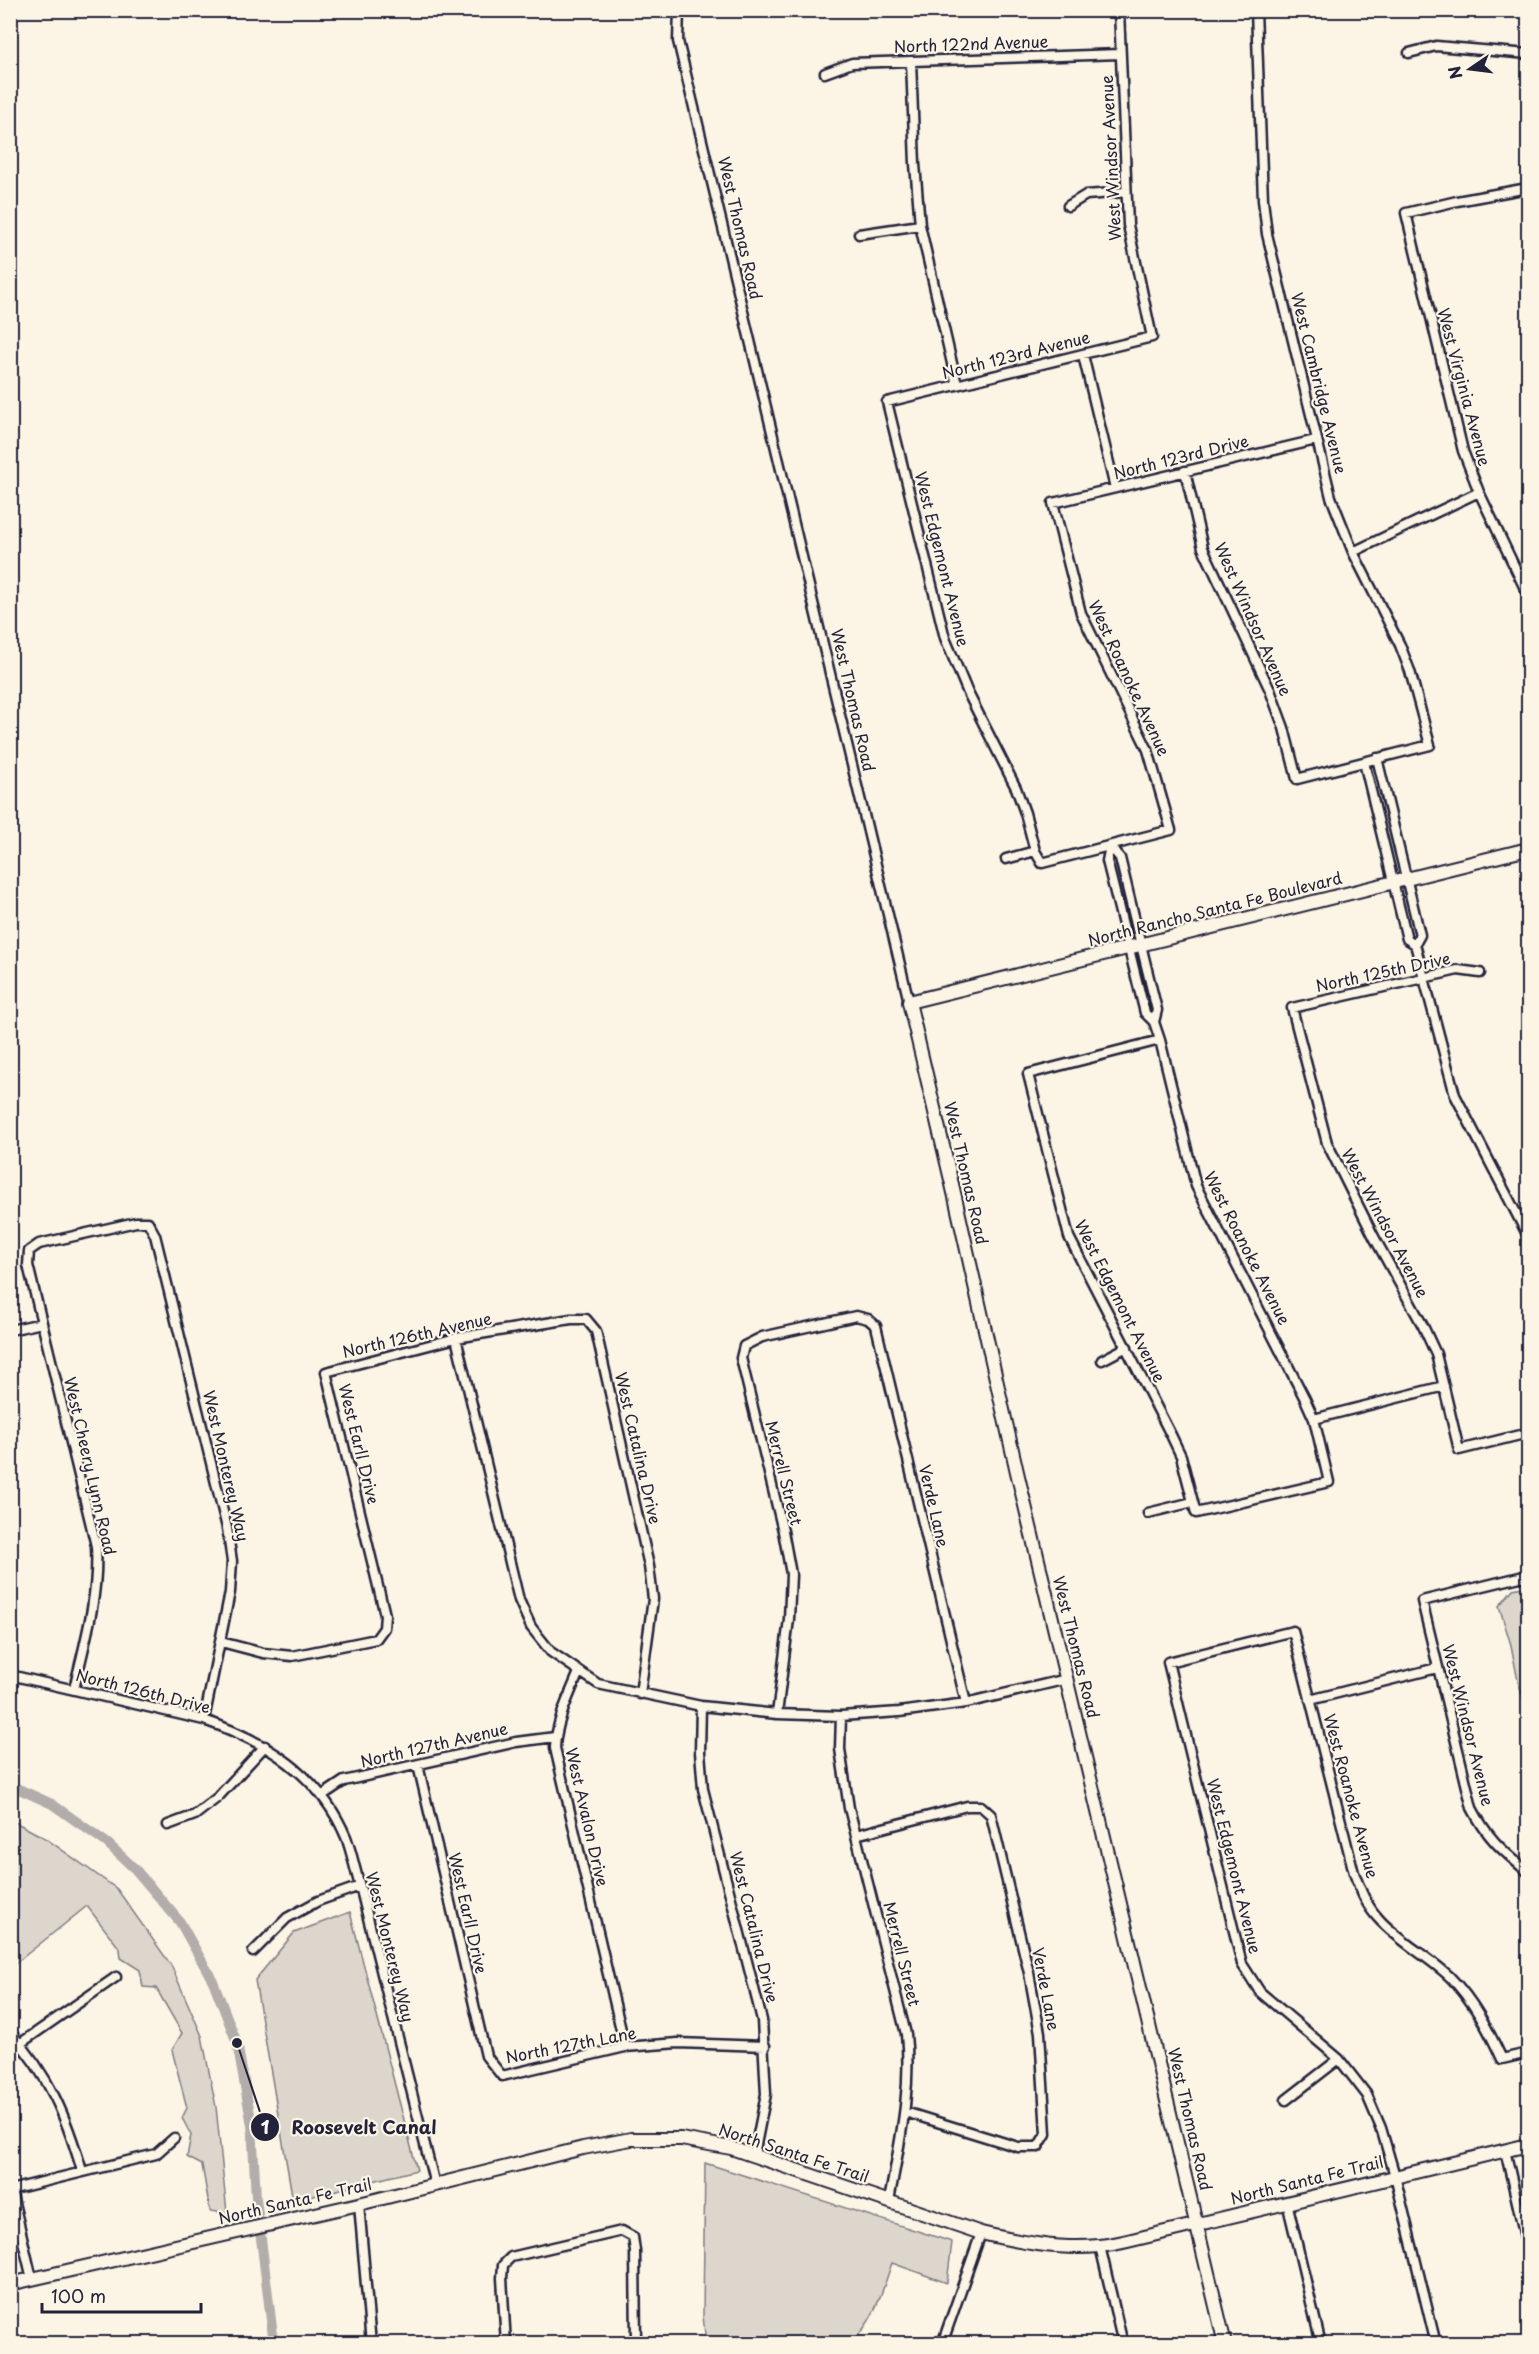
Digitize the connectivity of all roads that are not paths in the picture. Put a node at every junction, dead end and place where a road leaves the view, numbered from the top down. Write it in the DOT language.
graph roads {
  1 [pos="679,10"];
  2 [pos="1119,10"];
  3 [pos="1256,10"];
  4 [pos="1408,53"];
  5 [pos="1120,54"];
  6 [pos="1528,54"];
  7 [pos="911,61"];
  8 [pos="825,73"];
  9 [pos="1528,188"];
  10 [pos="1126,192"];
  11 [pos="1068,206"];
  12 [pos="920,225"];
  13 [pos="860,234"];
  14 [pos="1152,337"];
  15 [pos="1083,354"];
  16 [pos="957,385"];
  17 [pos="887,402"];
  18 [pos="1316,440"];
  19 [pos="1185,471"];
  20 [pos="1115,488"];
  21 [pos="1479,492"];
  22 [pos="1053,503"];
  23 [pos="1353,552"];
  24 [pos="1528,595"];
  25 [pos="1377,758"];
  26 [pos="1364,762"];
  27 [pos="1110,846"];
  28 [pos="1528,849"];
  29 [pos="1035,851"];
  30 [pos="1006,859"];
  31 [pos="1400,880"];
  32 [pos="1415,944"];
  33 [pos="1135,946"];
  34 [pos="1480,974"];
  35 [pos="1424,977"];
  36 [pos="909,1002"];
  37 [pos="1292,1008"];
  38 [pos="1160,1040"];
  39 [pos="1528,1236"];
  40 [pos="28,1251"];
  41 [pos="586,1319"];
  42 [pos="42,1323"];
  43 [pos="10,1330"];
  44 [pos="456,1338"];
  45 [pos="744,1346"];
  46 [pos="1127,1347"];
  47 [pos="1102,1360"];
  48 [pos="326,1372"];
  49 [pos="1444,1386"];
  50 [pos="1314,1419"];
  51 [pos="1528,1433"];
  52 [pos="1193,1502"];
  53 [pos="1148,1513"];
  54 [pos="1528,1575"];
  55 [pos="1293,1632"];
  56 [pos="221,1642"];
  57 [pos="1437,1668"];
  58 [pos="579,1672"];
  59 [pos="10,1675"];
  60 [pos="1067,1679"];
  61 [pos="74,1689"];
  62 [pos="640,1695"];
  63 [pos="1310,1700"];
  64 [pos="966,1703"];
  65 [pos="701,1706"];
  66 [pos="777,1714"];
  67 [pos="841,1716"];
  68 [pos="204,1720"];
  69 [pos="555,1737"];
  70 [pos="265,1746"];
  71 [pos="418,1765"];
  72 [pos="323,1795"];
  73 [pos="168,1825"];
  74 [pos="856,1835"];
  75 [pos="1528,1872"];
  76 [pos="360,1886"];
  77 [pos="253,1952"];
  78 [pos="116,1977"];
  79 [pos="10,2032"];
  80 [pos="21,2043"];
  81 [pos="765,2046"];
  82 [pos="625,2047"];
  83 [pos="1528,2053"];
  84 [pos="1339,2059"];
  85 [pos="493,2067"];
  86 [pos="1286,2100"];
  87 [pos="905,2112"];
  88 [pos="174,2138"];
  89 [pos="1528,2145"];
  90 [pos="1505,2150"];
  91 [pos="754,2155"];
  92 [pos="82,2171"];
  93 [pos="1395,2176"];
  94 [pos="435,2186"];
  95 [pos="11,2190"];
  96 [pos="889,2200"];
  97 [pos="1287,2202"];
  98 [pos="358,2204"];
  99 [pos="1197,2224"];
  100 [pos="981,2233"];
  101 [pos="1100,2246"];
  102 [pos="1528,2250"];
  103 [pos="32,2279"];
  104 [pos="10,2284"];
  105 [pos="371,2343"];
  106 [pos="506,2343"];
  107 [pos="636,2343"];
  108 [pos="942,2343"];
  109 [pos="1123,2343"];
  110 [pos="1225,2343"];
  111 [pos="1321,2343"];
  112 [pos="1436,2343"];
  1 -- 36 [label="street, West Thomas Road"];
  2 -- 5 [label="street, West Windsor Avenue"];
  3 -- 18 [label="street, West Cambridge Avenue"];
  4 -- 6 [label="street"];
  5 -- 7 [label="street, North 122nd Avenue"];
  5 -- 10 [label="street, West Windsor Avenue"];
  7 -- 8 [label="street, North 122nd Avenue"];
  7 -- 12 [label="street"];
  9 -- 21 [label="street, West Virginia Avenue"];
  10 -- 11 [label="street"];
  10 -- 14 [label="street, West Windsor Avenue"];
  12 -- 13 [label="street"];
  12 -- 16 [label="street"];
  14 -- 15 [label="street, North 123rd Avenue"];
  15 -- 16 [label="street, North 123rd Avenue"];
  15 -- 20 [label="street"];
  16 -- 17 [label="street, North 123rd Avenue"];
  17 -- 29 [label="street, West Edgemont Avenue"];
  18 -- 19 [label="street, North 123rd Drive"];
  18 -- 23 [label="street, West Cambridge Avenue"];
  19 -- 20 [label="street, North 123rd Drive"];
  19 -- 26 [label="street, West Windsor Avenue"];
  20 -- 22 [label="street, North 123rd Drive"];
  21 -- 23 [label="street"];
  21 -- 24 [label="street, West Virginia Avenue"];
  22 -- 27 [label="street, West Roanoke Avenue"];
  23 -- 25 [label="street, West Cambridge Avenue"];
  25 -- 26 [label="street"];
  25 -- 31 [label="street"];
  26 -- 31 [label="street"];
  27 -- 29 [label="street"];
  27 -- 33 [label="street, West Roanoke Avenue"];
  28 -- 31 [label="street, North Rancho Santa Fe Boulevard"];
  29 -- 30 [label="street"];
  31 -- 32 [label="street"];
  31 -- 32 [label="street"];
  31 -- 33 [label="street, North Rancho Santa Fe Boulevard"];
  32 -- 35 [label="street"];
  33 -- 36 [label="street, North Rancho Santa Fe Boulevard"];
  33 -- 38 [label="street, West Roanoke Avenue"];
  34 -- 35 [label="street, North 125th Drive"];
  35 -- 37 [label="street, North 125th Drive"];
  35 -- 39 [label="street"];
  36 -- 60 [label="street, West Thomas Road"];
  37 -- 49 [label="street, West Windsor Avenue"];
  38 -- 46 [label="street, West Edgemont Avenue"];
  38 -- 50 [label="street, West Roanoke Avenue"];
  40 -- 42 [label="street, West Cheery Lynn Road"];
  40 -- 56 [label="street, West Monterey Way"];
  41 -- 44 [label="street, North 126th Avenue"];
  41 -- 62 [label="street, West Catalina Drive"];
  42 -- 43 [label="street"];
  42 -- 61 [label="street, West Cheery Lynn Road"];
  44 -- 48 [label="street, North 126th Avenue"];
  44 -- 58 [label="street"];
  45 -- 64 [label="street, Verde Lane"];
  45 -- 66 [label="street, Merrell Street"];
  46 -- 47 [label="street"];
  46 -- 52 [label="street, West Edgemont Avenue"];
  48 -- 56 [label="street, West Earll Drive"];
  49 -- 50 [label="street"];
  49 -- 51 [label="street, West Windsor Avenue"];
  50 -- 52 [label="street, West Roanoke Avenue"];
  52 -- 53 [label="street"];
  54 -- 57 [label="street, West Windsor Avenue"];
  55 -- 63 [label="street, West Roanoke Avenue"];
  55 -- 84 [label="street, West Edgemont Avenue"];
  56 -- 68 [label="street, West Monterey Way"];
  57 -- 63 [label="street"];
  57 -- 75 [label="street, West Windsor Avenue"];
  58 -- 62 [label="street"];
  58 -- 69 [label="street, West Avalon Drive"];
  59 -- 61 [label="street, North 126th Drive"];
  60 -- 64 [label="street"];
  60 -- 99 [label="street, West Thomas Road"];
  61 -- 68 [label="street, North 126th Drive"];
  62 -- 65 [label="street"];
  63 -- 83 [label="street, West Roanoke Avenue"];
  64 -- 67 [label="street"];
  65 -- 66 [label="street"];
  65 -- 81 [label="street, West Catalina Drive"];
  66 -- 67 [label="street"];
  67 -- 74 [label="street, Merrell Street"];
  68 -- 70 [label="street, North 126th Drive"];
  69 -- 71 [label="street, North 127th Avenue"];
  69 -- 82 [label="street, West Avalon Drive"];
  70 -- 72 [label="street, West Monterey Way"];
  70 -- 73 [label="street"];
  71 -- 72 [label="street, North 127th Avenue"];
  71 -- 85 [label="street, West Earll Drive"];
  72 -- 76 [label="street, West Monterey Way"];
  74 -- 87 [label="street, Merrell Street"];
  74 -- 87 [label="street, Verde Lane"];
  76 -- 77 [label="street"];
  76 -- 94 [label="street, West Monterey Way"];
  78 -- 80 [label="street"];
  79 -- 80 [label="street"];
  80 -- 92 [label="street"];
  81 -- 82 [label="street, North 127th Lane"];
  81 -- 91 [label="street, West Catalina Drive"];
  82 -- 85 [label="street, North 127th Lane"];
  84 -- 86 [label="street"];
  84 -- 93 [label="street, West Edgemont Avenue"];
  87 -- 96 [label="street, Merrell Street"];
  88 -- 92 [label="street"];
  89 -- 90 [label="street, North Santa Fe Trail"];
  90 -- 93 [label="street, North Santa Fe Trail"];
  90 -- 102 [label="street"];
  91 -- 94 [label="street, North Santa Fe Trail"];
  91 -- 96 [label="street, North Santa Fe Trail"];
  92 -- 95 [label="street"];
  93 -- 97 [label="street, North Santa Fe Trail"];
  93 -- 112 [label="street, West Edgemont Avenue"];
  94 -- 98 [label="street, North Santa Fe Trail"];
  95 -- 103 [label="street"];
  96 -- 100 [label="street, North Santa Fe Trail"];
  97 -- 99 [label="street, North Santa Fe Trail"];
  97 -- 111 [label="street"];
  98 -- 103 [label="street, North Santa Fe Trail"];
  98 -- 105 [label="street"];
  99 -- 101 [label="street, North Santa Fe Trail"];
  99 -- 110 [label="street, West Thomas Road"];
  100 -- 101 [label="street, North Santa Fe Trail"];
  100 -- 108 [label="street"];
  101 -- 109 [label="street"];
  103 -- 104 [label="street, North Santa Fe Trail"];
  106 -- 107 [label="street"];
}
